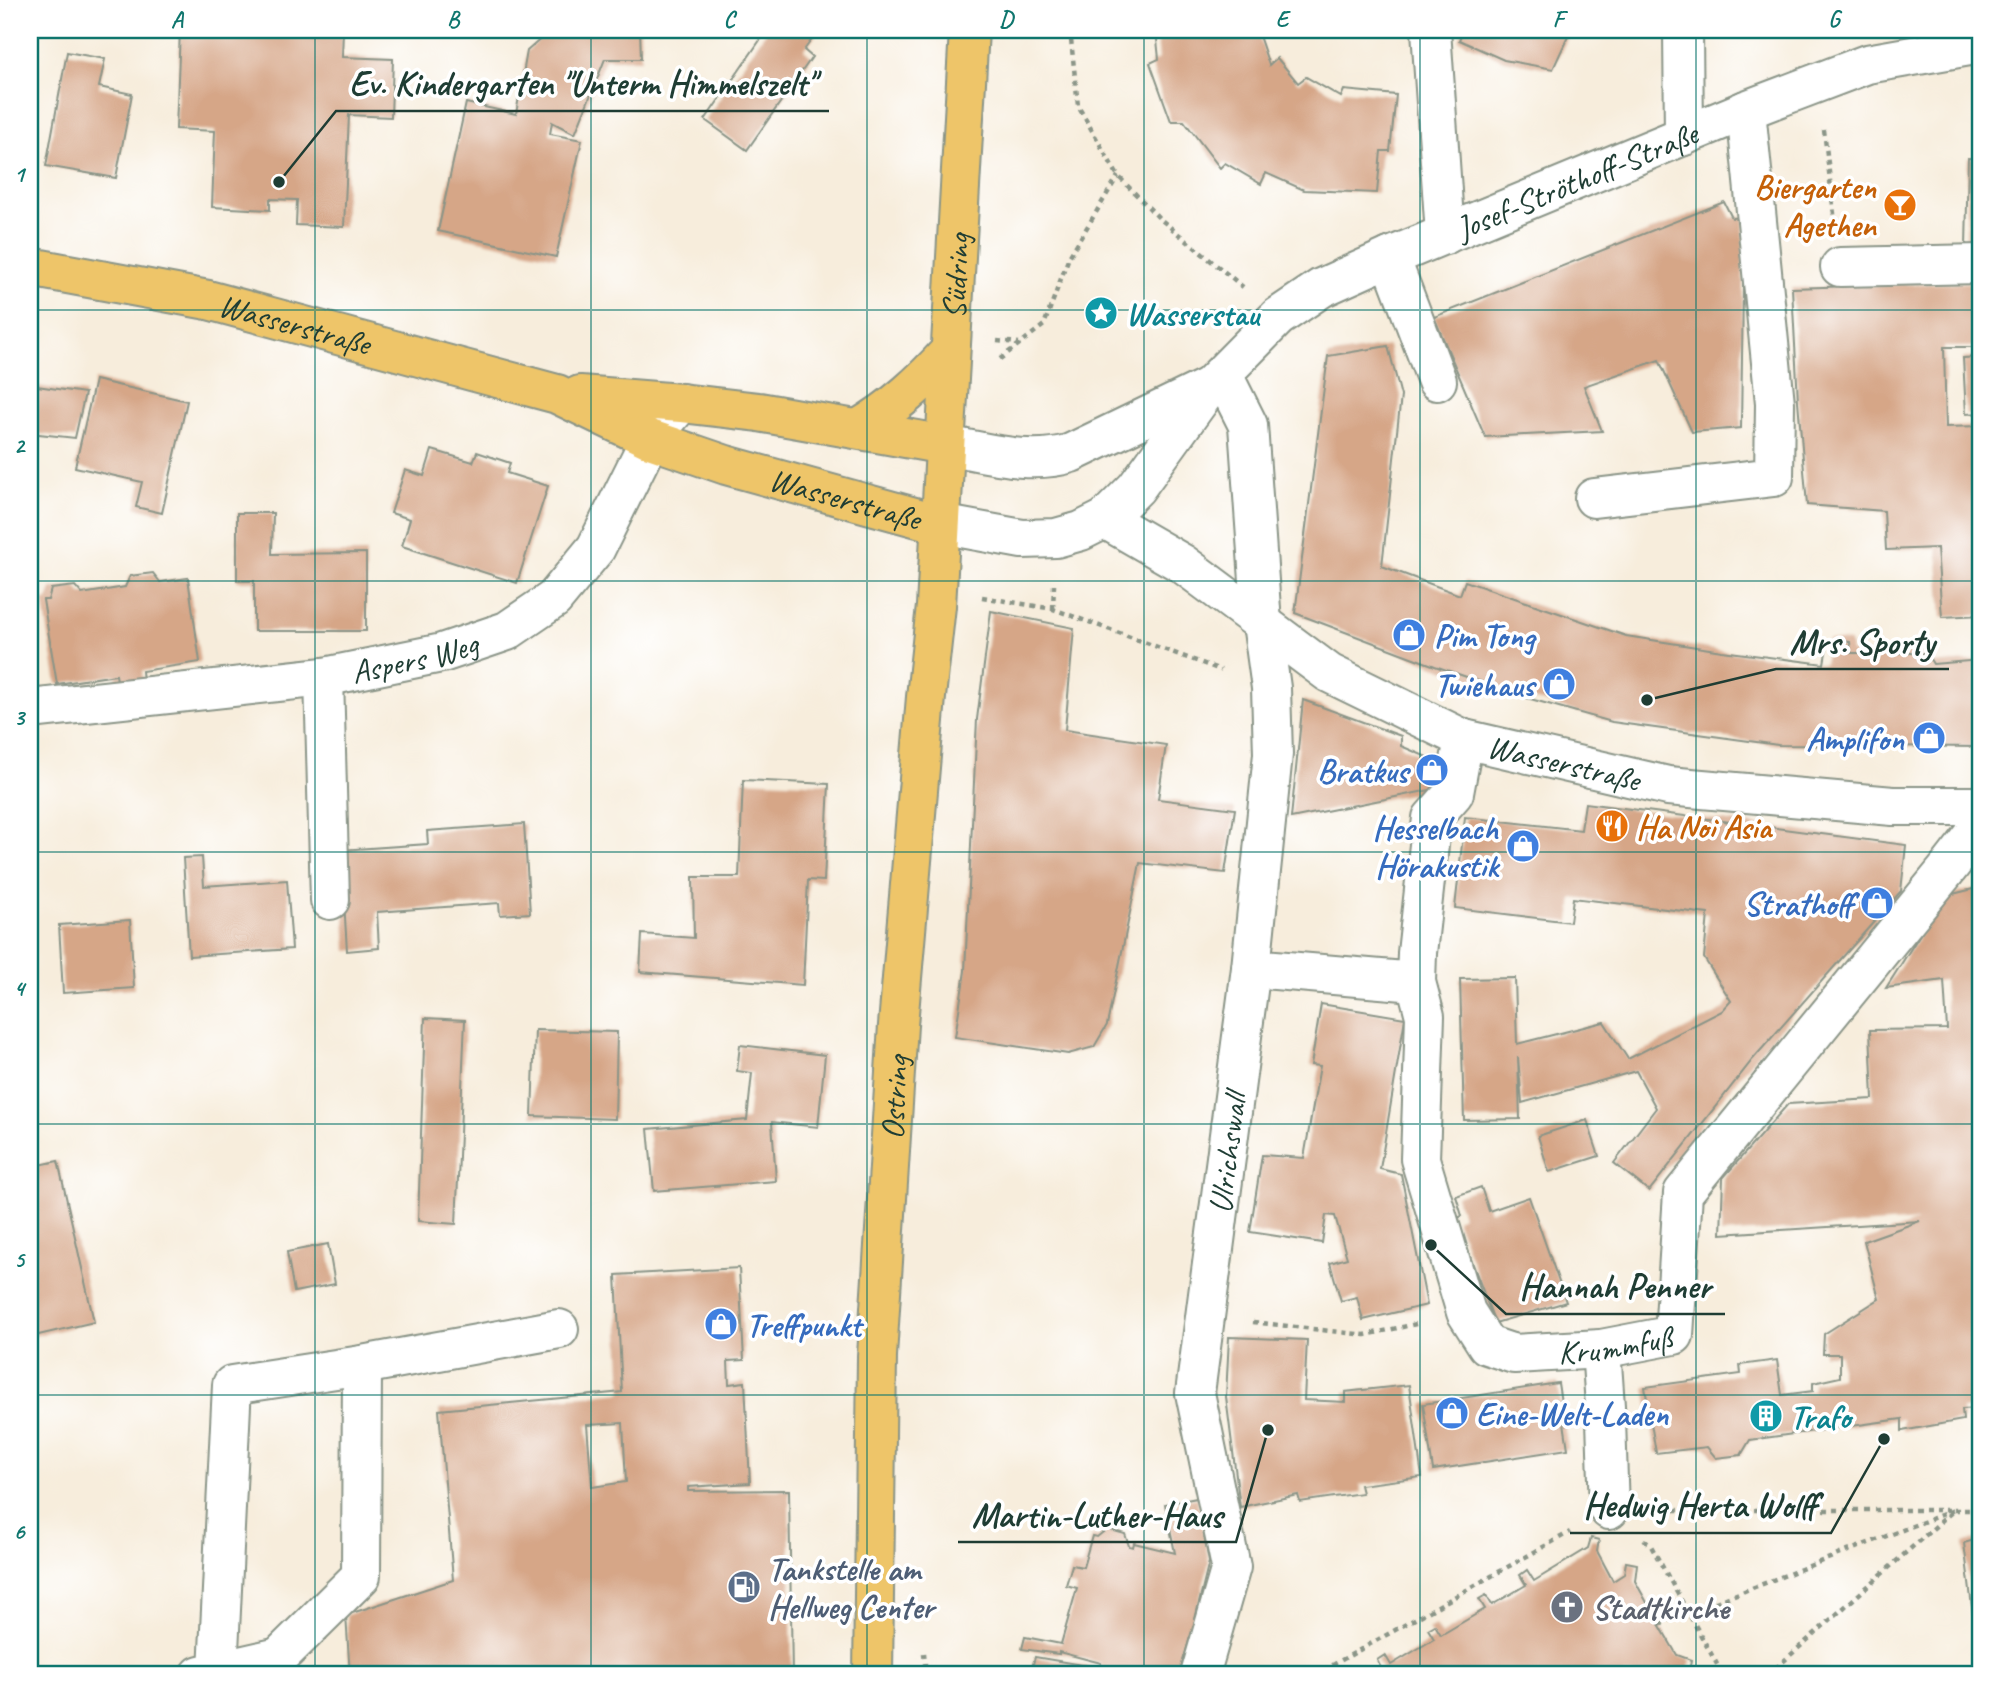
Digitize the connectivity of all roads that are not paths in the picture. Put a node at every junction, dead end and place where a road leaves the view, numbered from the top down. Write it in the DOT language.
graph roads {
  1 [pos="969,30"];
  2 [pos="1431,30"];
  3 [pos="1683,30"];
  4 [pos="1931,41"];
  5 [pos="1981,44"];
  6 [pos="1746,110"];
  7 [pos="1684,136"];
  8 [pos="1445,235"];
  9 [pos="1390,257"];
  10 [pos="1981,264"];
  11 [pos="30,267"];
  12 [pos="1840,267"];
  13 [pos="950,351"];
  14 [pos="1216,381"];
  15 [pos="1437,382"];
  16 [pos="557,394"];
  17 [pos="681,403"];
  18 [pos="858,429"];
  19 [pos="650,439"];
  20 [pos="945,445"];
  21 [pos="1594,498"];
  22 [pos="1105,519"];
  23 [pos="940,524"];
  24 [pos="1262,623"];
  25 [pos="324,677"];
  26 [pos="30,709"];
  27 [pos="1464,739"];
  28 [pos="1981,806"];
  29 [pos="1981,826"];
  30 [pos="330,900"];
  31 [pos="1251,968"];
  32 [pos="1416,982"];
  33 [pos="559,1329"];
  34 [pos="1601,1349"];
  35 [pos="362,1365"];
  36 [pos="1609,1510"];
  37 [pos="209,1673"];
  38 [pos="873,1675"];
  39 [pos="1200,1675"];
  1 -- 13 [label="main road, Südring"];
  2 -- 8 [label="street"];
  3 -- 7 [label="street"];
  4 -- 5 [label="street, Josef-Ströthoff-Straße"];
  4 -- 6 [label="street, Josef-Ströthoff-Straße"];
  6 -- 7 [label="street, Josef-Ströthoff-Straße"];
  6 -- 21 [label="street"];
  7 -- 8 [label="street, Josef-Ströthoff-Straße"];
  8 -- 9 [label="street, Josef-Ströthoff-Straße"];
  9 -- 14 [label="street, Josef-Ströthoff-Straße"];
  9 -- 15 [label="street"];
  10 -- 12 [label="street"];
  11 -- 16 [label="main road, Wasserstraße"];
  13 -- 18 [label="main road"];
  13 -- 20 [label="main road, Südring"];
  14 -- 20 [label="street, Josef-Ströthoff-Straße"];
  14 -- 22 [label="street, Josef-Ströthoff-Straße"];
  14 -- 24 [label="street"];
  16 -- 17 [label="main road, Wasserstraße"];
  16 -- 19 [label="main road, Wasserstraße"];
  17 -- 18 [label="main road, Wasserstraße"];
  17 -- 19 [label="street, Aspers Weg"];
  18 -- 20 [label="main road, Wasserstraße"];
  19 -- 23 [label="main road, Wasserstraße"];
  19 -- 25 [label="street, Aspers Weg"];
  20 -- 23 [label="main road, Südring"];
  22 -- 23 [label="street, Josef-Ströthoff-Straße"];
  22 -- 24 [label="street, Wasserstraße"];
  23 -- 38 [label="main road, Ostring"];
  24 -- 27 [label="street, Wasserstraße"];
  24 -- 31 [label="street, Ulrichswall"];
  25 -- 26 [label="street, Aspers Weg"];
  25 -- 30 [label="street"];
  27 -- 28 [label="street, Wasserstraße"];
  27 -- 32 [label="street, Krummfuß"];
  29 -- 34 [label="street, Krummfuß"];
  31 -- 32 [label="street"];
  31 -- 39 [label="street, Ulrichswall"];
  32 -- 34 [label="street, Krummfuß"];
  33 -- 35 [label="street"];
  34 -- 36 [label="street"];
  35 -- 37 [label="street"];
  35 -- 37 [label="street"];
}
